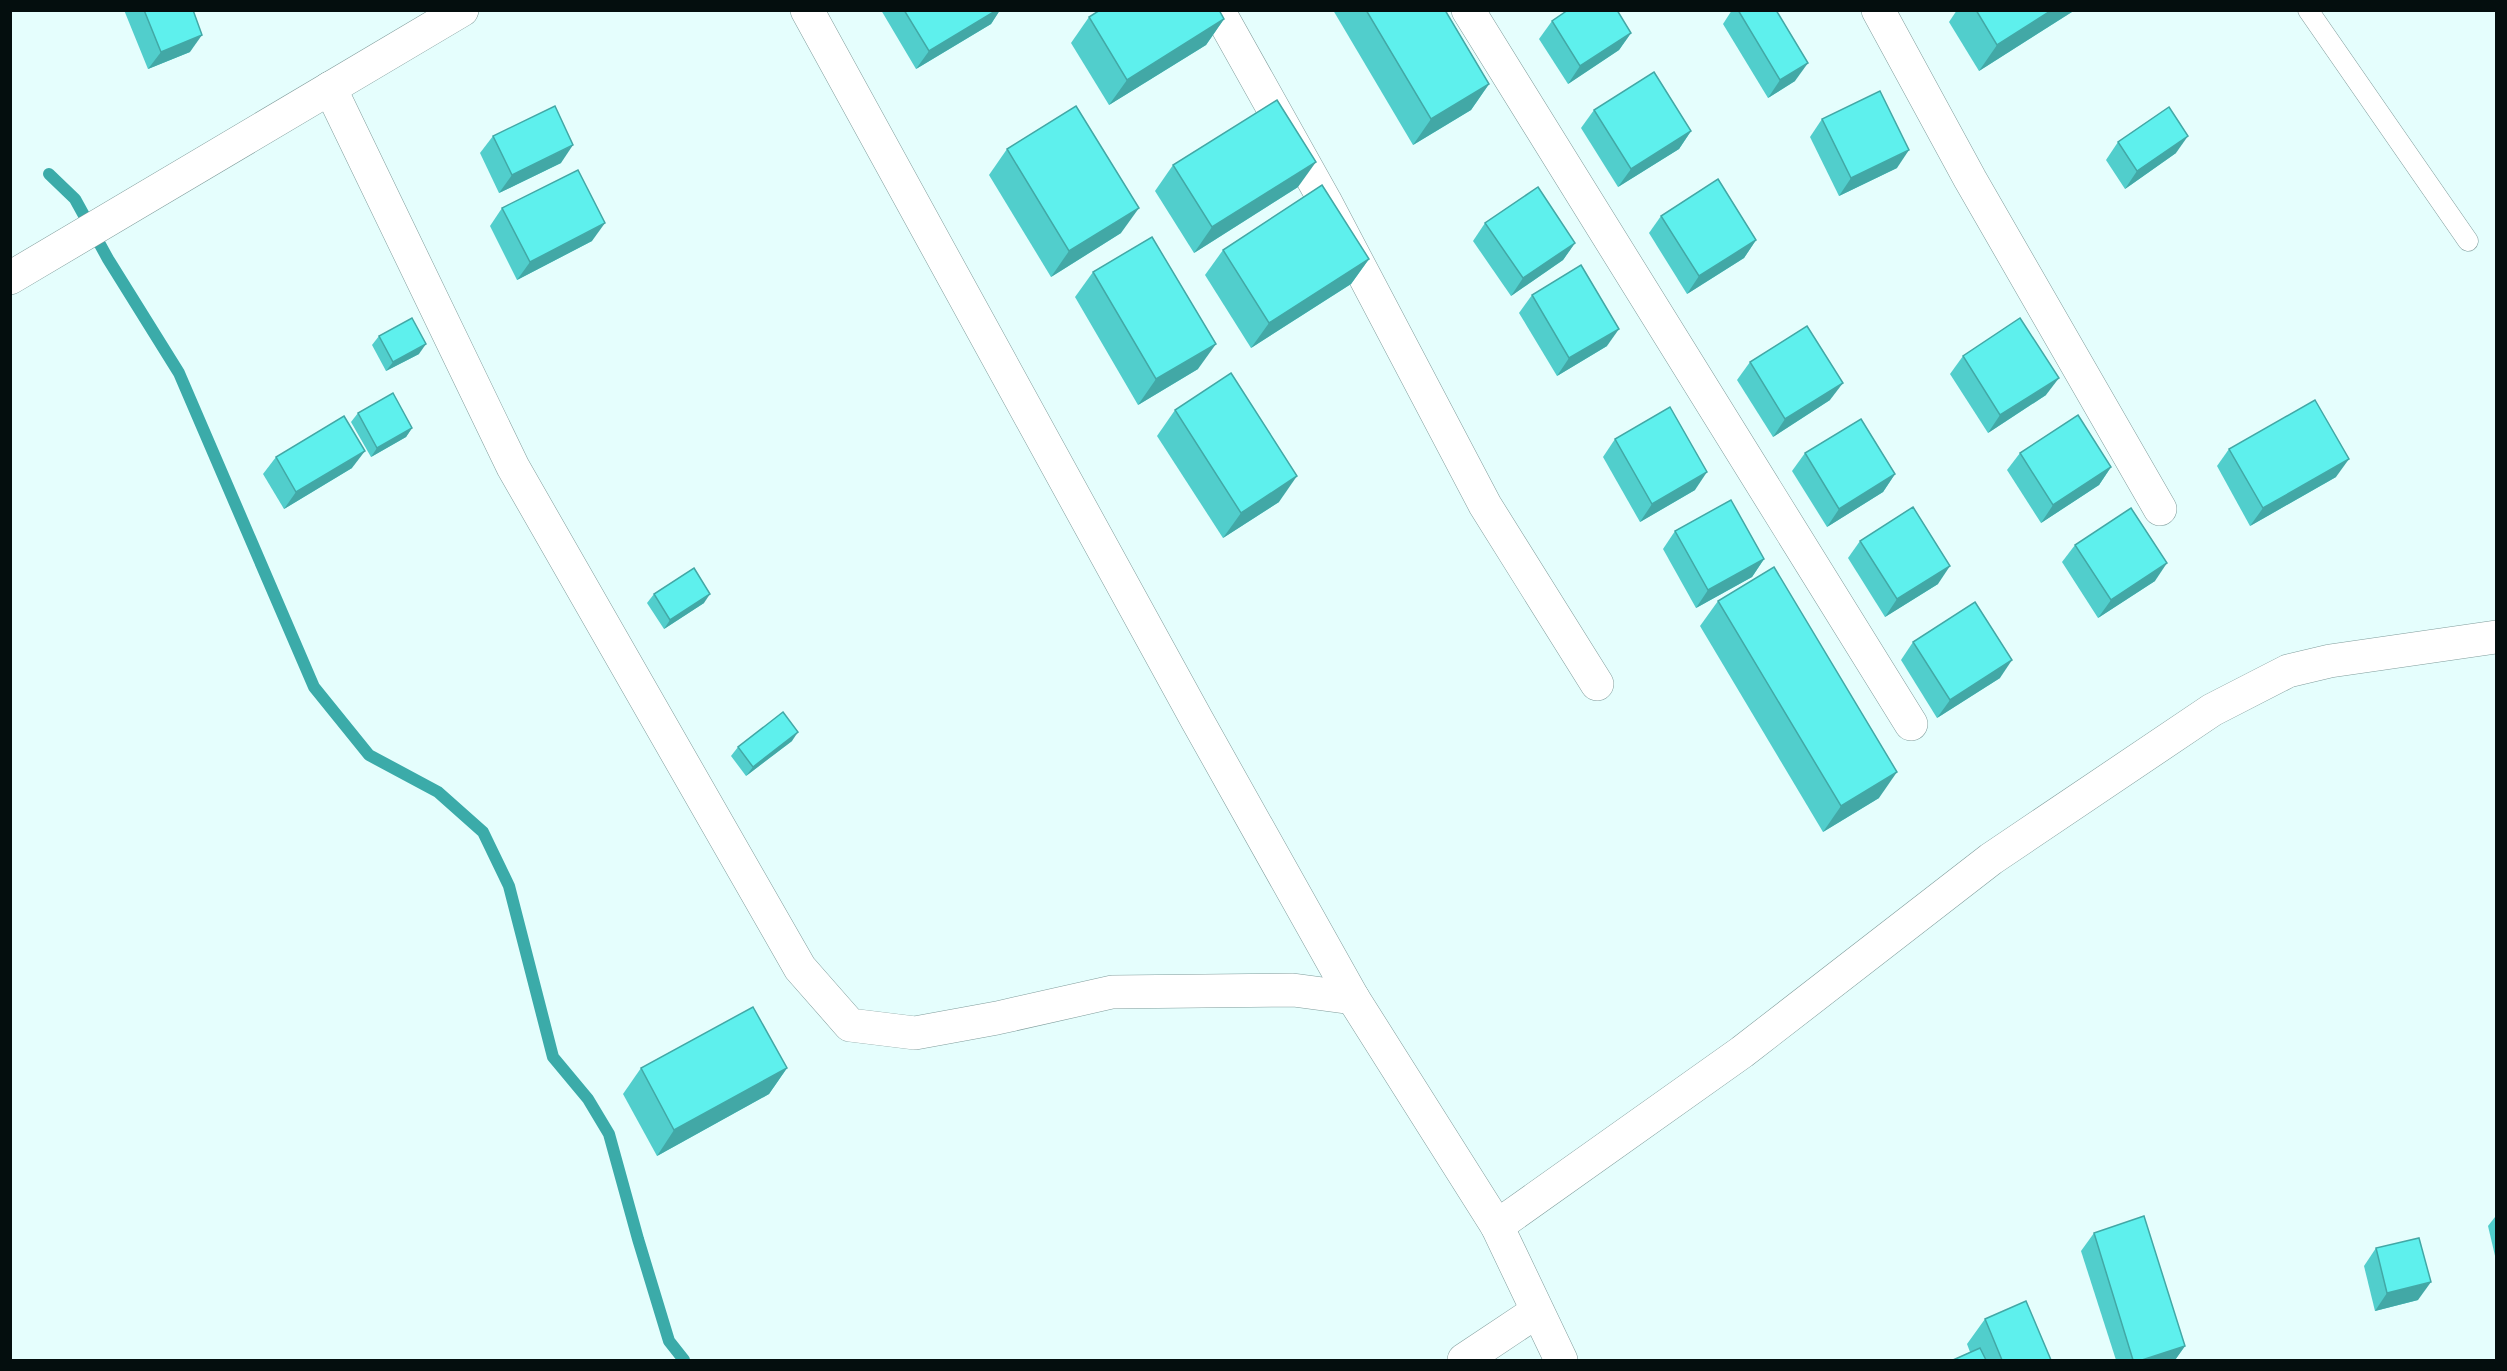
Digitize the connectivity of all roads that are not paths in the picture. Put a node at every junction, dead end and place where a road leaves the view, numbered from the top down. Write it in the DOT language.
graph roads {
  1 [pos="462,10"];
  2 [pos="807,10"];
  3 [pos="1218,10"];
  4 [pos="1468,10"];
  5 [pos="1878,10"];
  6 [pos="2307,10"];
  7 [pos="330,88"];
  8 [pos="2468,241"];
  9 [pos="10,278"];
  10 [pos="2160,509"];
  11 [pos="2496,637"];
  12 [pos="1596,684"];
  13 [pos="1911,724"];
  14 [pos="1353,998"];
  15 [pos="1497,1226"];
  16 [pos="1536,1312"];
  17 [pos="1464,1360"];
  18 [pos="1561,1360"];
  1 -- 7 [label="street"];
  2 -- 14 [label="street"];
  3 -- 12 [label="street"];
  4 -- 13 [label="street"];
  5 -- 10 [label="street"];
  6 -- 8 [label="lane"];
  7 -- 9 [label="street"];
  7 -- 14 [label="street"];
  11 -- 15 [label="street"];
  14 -- 15 [label="street"];
  15 -- 16 [label="street"];
  16 -- 17 [label="street"];
  16 -- 18 [label="street"];
}
